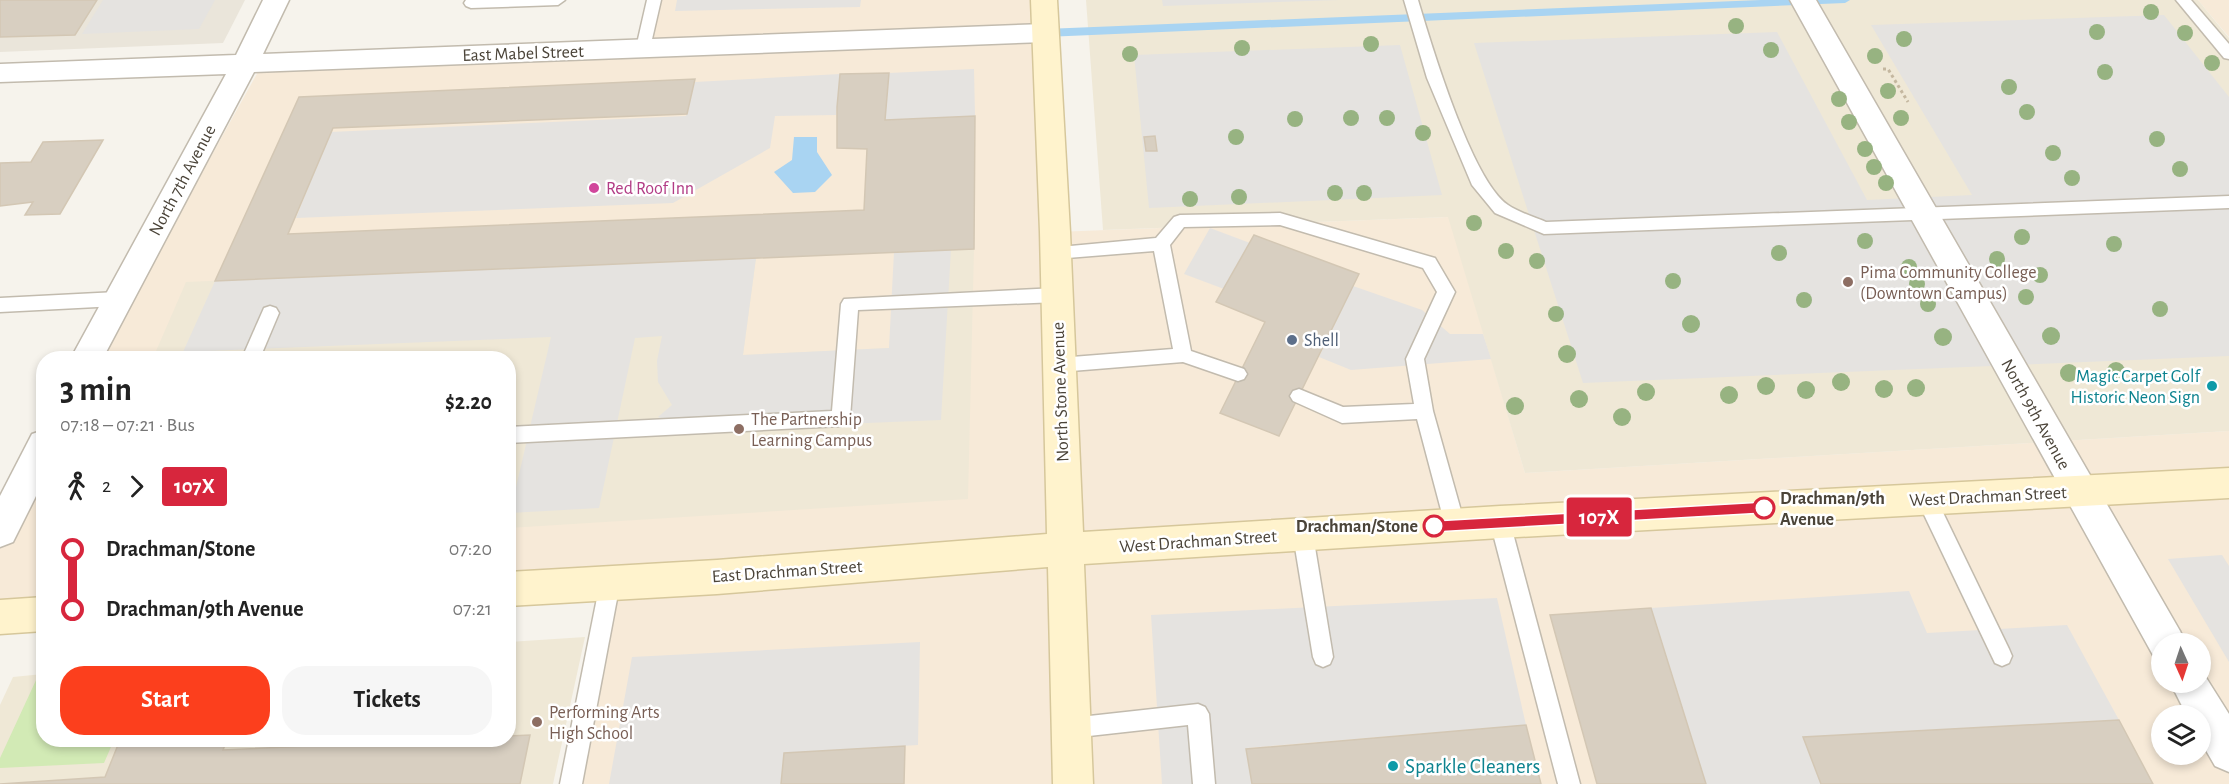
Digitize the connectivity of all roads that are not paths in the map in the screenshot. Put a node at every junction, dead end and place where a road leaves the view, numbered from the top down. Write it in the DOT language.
graph roads {
  1 [pos="276,0"];
  2 [pos="558,0"];
  3 [pos="654,0"];
  4 [pos="1044,0"];
  5 [pos="1411,0"];
  6 [pos="1803,0"];
  7 [pos="2183,0"];
  8 [pos="471,3"];
  9 [pos="1045,33"];
  10 [pos="643,48"];
  11 [pos="2229,54"];
  12 [pos="245,63"];
  13 [pos="0,73"];
  14 [pos="2229,202"];
  15 [pos="1924,215"];
  16 [pos="1161,243"];
  17 [pos="1055,253"];
  18 [pos="1057,295"];
  19 [pos="117,299"];
  20 [pos="0,305"];
  21 [pos="270,313"];
  22 [pos="91,351"];
  23 [pos="253,351"];
  24 [pos="1183,355"];
  25 [pos="1059,365"];
  26 [pos="1238,374"];
  27 [pos="1299,396"];
  28 [pos="1425,411"];
  29 [pos="516,435"];
  30 [pos="36,460"];
  31 [pos="2229,483"];
  32 [pos="2079,492"];
  33 [pos="1927,500"];
  34 [pos="1500,522"];
  35 [pos="1455,525"];
  36 [pos="0,531"];
  37 [pos="1303,535"];
  38 [pos="1065,549"];
  39 [pos="610,583"];
  40 [pos="516,589"];
  41 [pos="36,614"];
  42 [pos="0,616"];
  43 [pos="2161,633"];
  44 [pos="1323,657"];
  45 [pos="2002,657"];
  46 [pos="2195,693"];
  47 [pos="1071,728"];
  48 [pos="2229,752"];
  49 [pos="571,784"];
  50 [pos="1073,784"];
  51 [pos="1204,784"];
  52 [pos="1569,784"];
  1 -- 12 [label="street, North 7th Avenue"];
  2 -- 8 [label="lane"];
  3 -- 10 [label="lane"];
  4 -- 9 [label="street, North Stone Avenue"];
  5 -- 15 [label="lane"];
  6 -- 15 [label="street, North 9th Avenue"];
  7 -- 11 [label="lane"];
  9 -- 10 [label="street, East Mabel Street"];
  9 -- 17 [label="street, North Stone Avenue"];
  10 -- 12 [label="street, East Mabel Street"];
  12 -- 13 [label="street, East Mabel Street"];
  12 -- 19 [label="street, North 7th Avenue"];
  14 -- 15 [label="lane"];
  15 -- 32 [label="street, North 9th Avenue"];
  16 -- 17 [label="lane"];
  16 -- 24 [label="lane"];
  16 -- 28 [label="lane"];
  17 -- 18 [label="street, North Stone Avenue"];
  18 -- 25 [label="street, North Stone Avenue"];
  18 -- 29 [label="lane"];
  19 -- 20 [label="lane"];
  19 -- 22 [label="street, North 7th Avenue"];
  21 -- 23 [label="lane"];
  24 -- 25 [label="lane"];
  24 -- 26 [label="lane"];
  25 -- 38 [label="street, North Stone Avenue"];
  27 -- 28 [label="lane"];
  28 -- 35 [label="lane"];
  30 -- 36 [label="street"];
  31 -- 32 [label="street, West Drachman Street"];
  32 -- 33 [label="street, West Drachman Street"];
  32 -- 43 [label="street, North 9th Avenue"];
  33 -- 34 [label="street, West Drachman Street"];
  33 -- 45 [label="lane"];
  34 -- 35 [label="street, West Drachman Street"];
  34 -- 52 [label="lane"];
  35 -- 37 [label="street, West Drachman Street"];
  37 -- 38 [label="street, West Drachman Street"];
  37 -- 44 [label="lane"];
  38 -- 39 [label="street, East Drachman Street"];
  38 -- 47 [label="street, North Stone Avenue"];
  39 -- 40 [label="street, East Drachman Street"];
  39 -- 49 [label="lane"];
  41 -- 42 [label="street"];
  46 -- 48 [label="street"];
  47 -- 50 [label="street, North Stone Avenue"];
  47 -- 51 [label="lane"];
}
